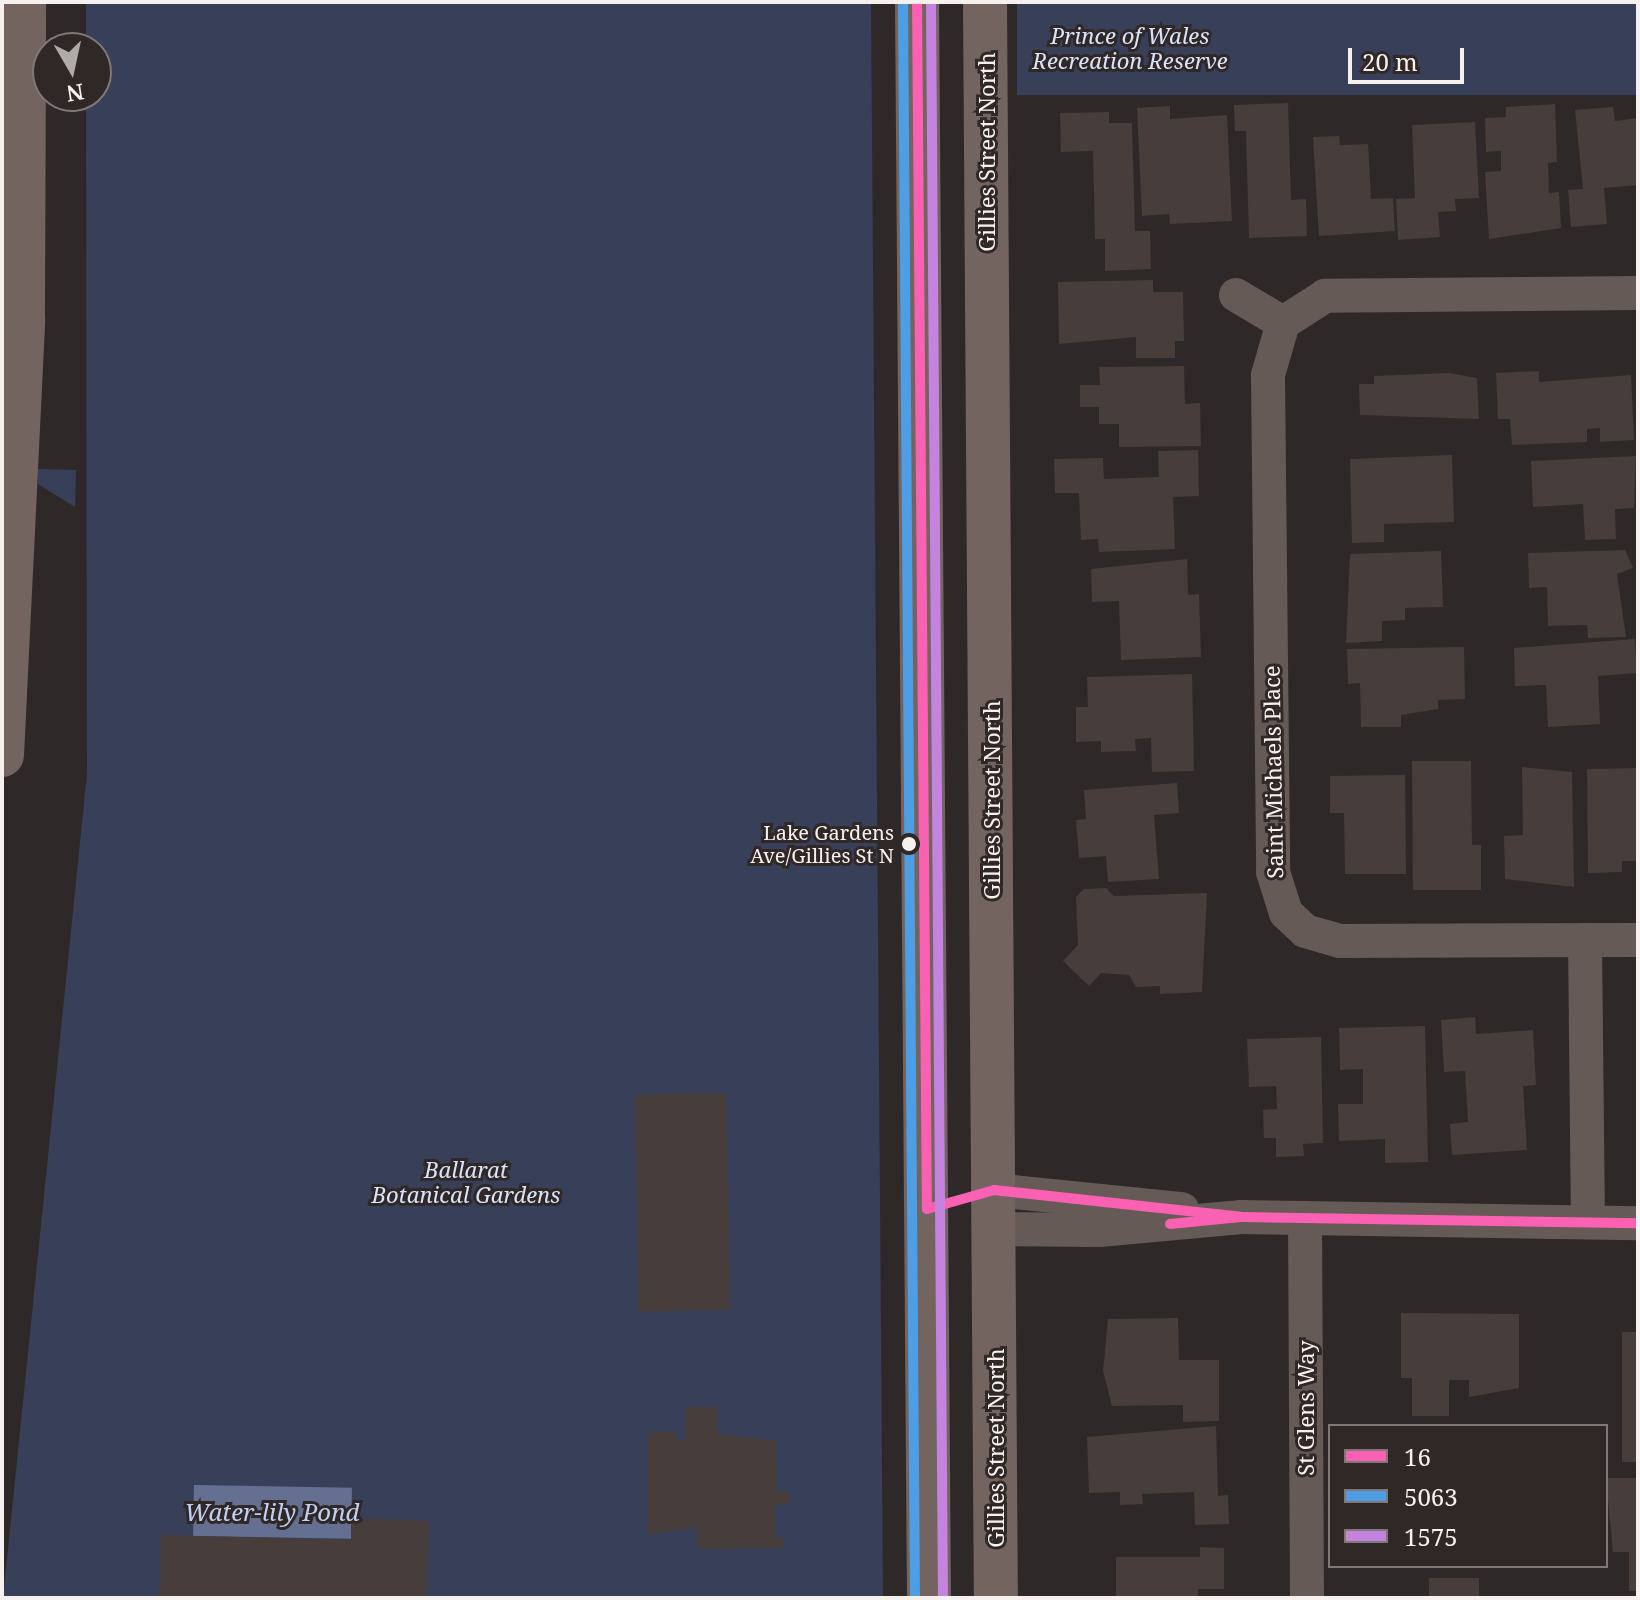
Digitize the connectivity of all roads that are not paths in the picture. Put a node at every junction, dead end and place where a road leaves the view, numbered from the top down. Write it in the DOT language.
graph roads {
  1 [pos="24,2"];
  2 [pos="917,2"];
  3 [pos="985,2"];
  4 [pos="1638,293"];
  5 [pos="1236,295"];
  6 [pos="1283,323"];
  7 [pos="2,755"];
  8 [pos="1585,940"];
  9 [pos="1638,940"];
  10 [pos="927,1209"];
  11 [pos="994,1210"];
  12 [pos="1305,1218"];
  13 [pos="1588,1222"];
  14 [pos="1638,1223"];
  15 [pos="929,1598"];
  16 [pos="996,1598"];
  17 [pos="1307,1598"];
  1 -- 7 [label="main road"];
  2 -- 10 [label="main road"];
  3 -- 11 [label="main road, Gillies Street North"];
  4 -- 6 [label="street"];
  5 -- 6 [label="street"];
  6 -- 8 [label="street, Saint Michaels Place"];
  8 -- 9 [label="street, Saint Michaels Place"];
  8 -- 13 [label="street"];
  10 -- 11 [label="main road"];
  10 -- 15 [label="main road"];
  11 -- 12 [label="street"];
  11 -- 16 [label="main road, Gillies Street North"];
  12 -- 13 [label="street"];
  12 -- 17 [label="street, St Glens Way"];
  13 -- 14 [label="street"];
}
